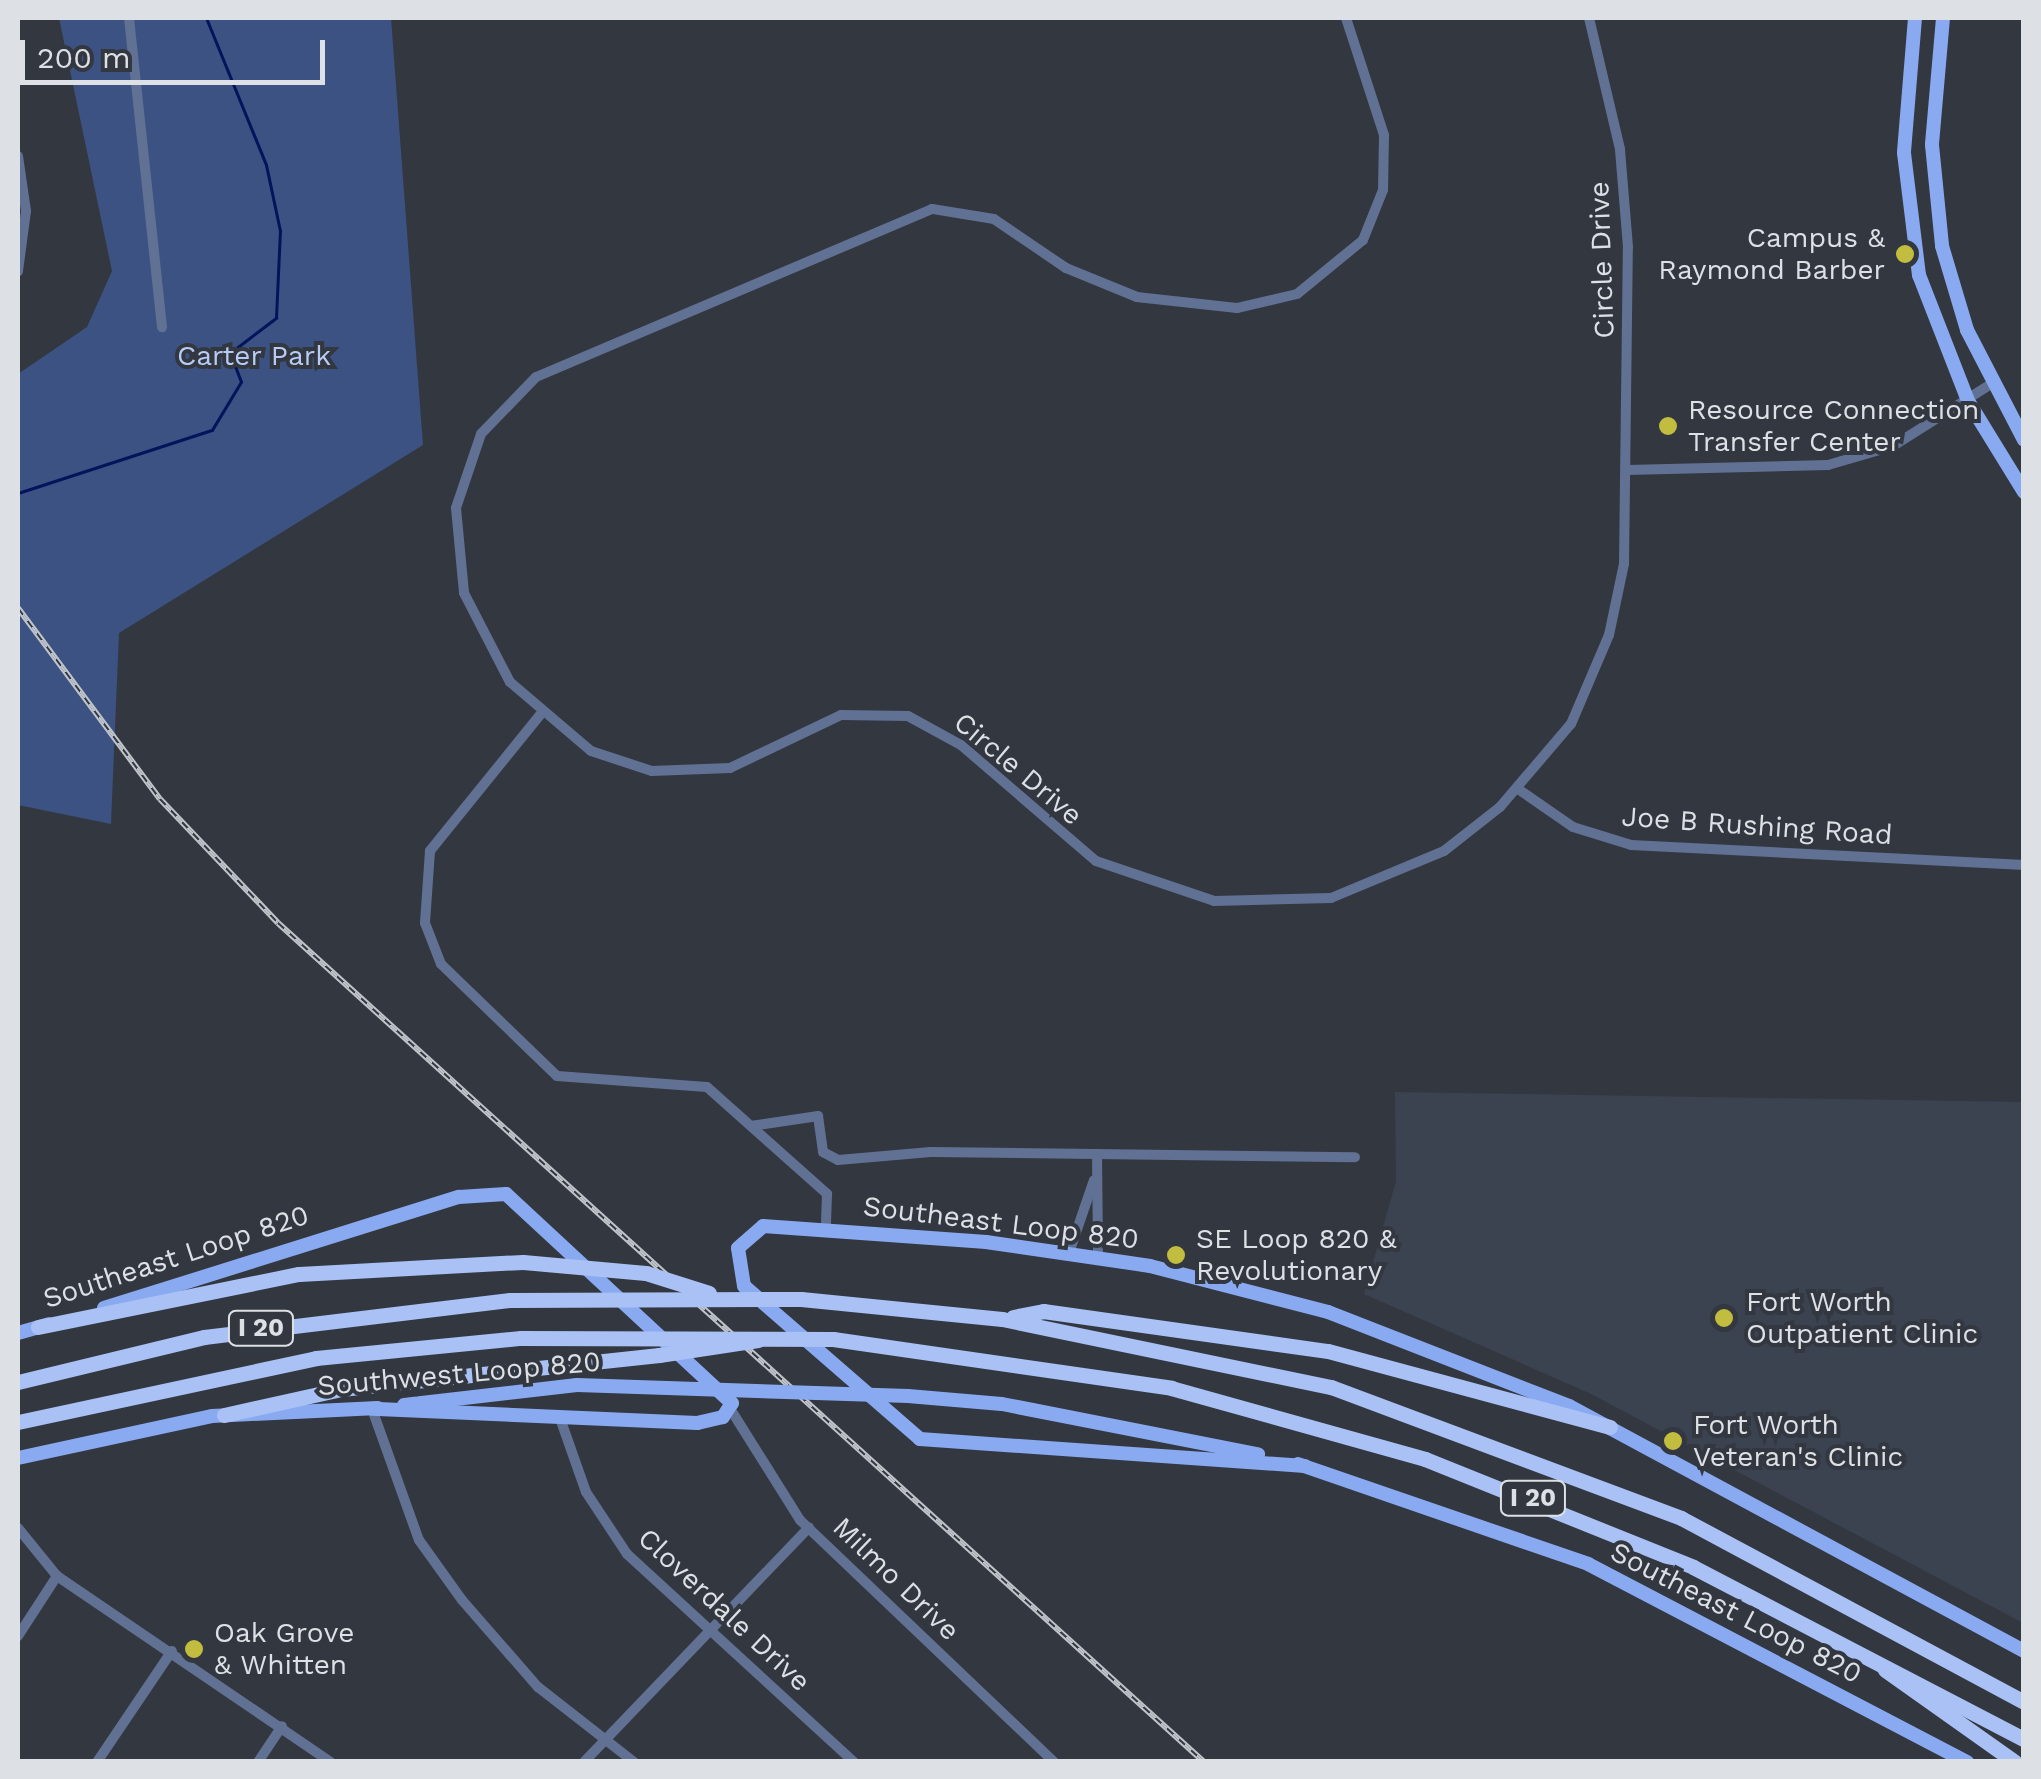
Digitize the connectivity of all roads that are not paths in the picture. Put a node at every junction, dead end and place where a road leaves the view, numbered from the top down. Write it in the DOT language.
graph roads {
  1 [pos="129,18"];
  2 [pos="1346,18"];
  3 [pos="1589,18"];
  4 [pos="1915,18"];
  5 [pos="1943,18"];
  6 [pos="18,156"];
  7 [pos="18,271"];
  8 [pos="162,327"];
  9 [pos="1991,384"];
  10 [pos="1968,401"];
  11 [pos="2024,440"];
  12 [pos="1627,470"];
  13 [pos="2024,492"];
  14 [pos="540,715"];
  15 [pos="1518,789"];
  16 [pos="2024,863"];
  17 [pos="751,1126"];
  18 [pos="1097,1154"];
  19 [pos="1356,1157"];
  20 [pos="1095,1179"];
  21 [pos="826,1228"];
  22 [pos="1069,1253"];
  23 [pos="1098,1257"];
  24 [pos="708,1294"];
  25 [pos="1002,1319"];
  26 [pos="38,1327"];
  27 [pos="18,1333"];
  28 [pos="771,1336"];
  29 [pos="18,1382"];
  30 [pos="908,1396"];
  31 [pos="372,1408"];
  32 [pos="731,1410"];
  33 [pos="224,1415"];
  34 [pos="561,1421"];
  35 [pos="18,1422"];
  36 [pos="1610,1427"];
  37 [pos="18,1458"];
  38 [pos="1305,1466"];
  39 [pos="809,1527"];
  40 [pos="18,1528"];
  41 [pos="57,1576"];
  42 [pos="709,1632"];
  43 [pos="18,1636"];
  44 [pos="2024,1650"];
  45 [pos="172,1651"];
  46 [pos="1876,1660"];
  47 [pos="2024,1702"];
  48 [pos="282,1726"];
  49 [pos="606,1739"];
  50 [pos="2024,1739"];
  51 [pos="96,1762"];
  52 [pos="258,1762"];
  53 [pos="331,1762"];
  54 [pos="584,1762"];
  55 [pos="634,1762"];
  56 [pos="854,1762"];
  57 [pos="1054,1762"];
  58 [pos="1967,1762"];
  59 [pos="2015,1762"];
  1 -- 8 [label="street"];
  2 -- 14 [label="street, Circle Drive"];
  3 -- 12 [label="street, Circle Drive"];
  4 -- 10 [label="main road"];
  5 -- 9 [label="main road"];
  6 -- 7 [label="street"];
  9 -- 10 [label="street"];
  9 -- 11 [label="main road"];
  10 -- 12 [label="street"];
  10 -- 13 [label="main road"];
  12 -- 15 [label="street, Circle Drive"];
  14 -- 15 [label="street, Circle Drive"];
  14 -- 17 [label="street"];
  15 -- 16 [label="street, Joe B Rushing Road"];
  17 -- 18 [label="street"];
  17 -- 21 [label="street"];
  18 -- 19 [label="street"];
  18 -- 20 [label="street"];
  20 -- 22 [label="street"];
  20 -- 23 [label="street"];
  21 -- 22 [label="main road, Southeast Loop 820"];
  21 -- 38 [label="main road, Southeast Loop 820"];
  22 -- 23 [label="main road, Southeast Loop 820"];
  23 -- 36 [label="main road, Southeast Loop 820"];
  24 -- 25 [label="highway, I 20, bridge"];
  24 -- 26 [label="highway, bridge"];
  24 -- 29 [label="highway, I 20, bridge"];
  25 -- 36 [label="highway"];
  25 -- 47 [label="highway, I 20"];
  26 -- 27 [label="main road, Southeast Loop 820"];
  26 -- 32 [label="main road, Southeast Loop 820"];
  28 -- 33 [label="highway, bridge"];
  28 -- 35 [label="highway, I 20, bridge"];
  28 -- 46 [label="highway, I 20, bridge"];
  30 -- 31 [label="main road, Southwest Loop 820, bridge"];
  30 -- 38 [label="main road, Southeast Loop 820"];
  31 -- 33 [label="main road, Southwest Loop 820"];
  31 -- 34 [label="main road"];
  31 -- 49 [label="street"];
  32 -- 34 [label="main road"];
  32 -- 39 [label="street, Milmo Drive"];
  33 -- 37 [label="main road, Southwest Loop 820"];
  34 -- 42 [label="street, Cloverdale Drive"];
  36 -- 44 [label="main road, Southeast Loop 820"];
  38 -- 58 [label="main road, Southeast Loop 820"];
  39 -- 42 [label="street"];
  39 -- 57 [label="street, Milmo Drive"];
  40 -- 41 [label="street"];
  41 -- 43 [label="street"];
  41 -- 45 [label="street"];
  42 -- 49 [label="street"];
  42 -- 56 [label="street, Cloverdale Drive"];
  45 -- 48 [label="street"];
  45 -- 51 [label="street"];
  46 -- 50 [label="highway, I 20"];
  46 -- 59 [label="highway"];
  48 -- 52 [label="street"];
  48 -- 53 [label="street"];
  49 -- 54 [label="street"];
  49 -- 55 [label="street"];
}
